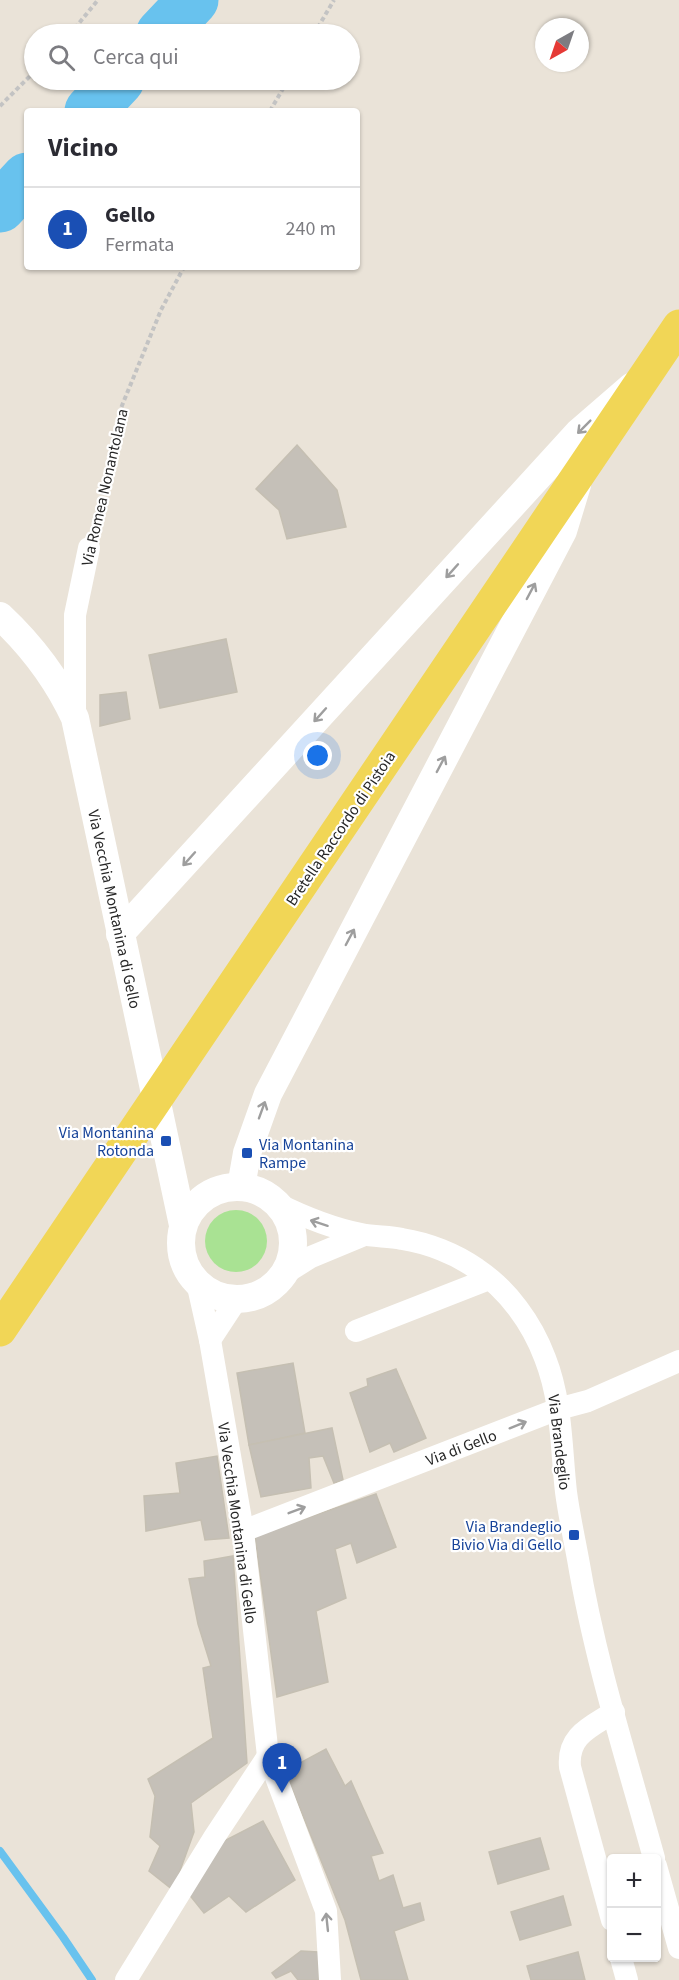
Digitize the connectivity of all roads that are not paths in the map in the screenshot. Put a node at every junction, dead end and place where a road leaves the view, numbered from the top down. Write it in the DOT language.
graph roads {
  1 [pos="679,326"];
  2 [pos="644,376"];
  3 [pos="581,473"];
  4 [pos="89,548"];
  5 [pos="0,616"];
  6 [pos="75,718"];
  7 [pos="120,934"];
  8 [pos="171,1159"];
  9 [pos="241,1187"];
  10 [pos="213,1192"];
  11 [pos="276,1203"];
  12 [pos="183,1225"];
  13 [pos="364,1235"];
  14 [pos="284,1274"];
  15 [pos="489,1279"];
  16 [pos="196,1282"];
  17 [pos="237,1299"];
  18 [pos="0,1330"];
  19 [pos="356,1331"];
  20 [pos="210,1340"];
  21 [pos="679,1361"];
  22 [pos="558,1409"];
  23 [pos="243,1531"];
  24 [pos="614,1712"];
  25 [pos="268,1756"];
  26 [pos="653,1854"];
  27 [pos="661,1881"];
  28 [pos="609,1908"];
  29 [pos="679,1948"];
  30 [pos="622,1962"];
  31 [pos="126,1980"];
  32 [pos="330,1980"];
  33 [pos="627,1980"];
  1 -- 2 [label="main road, Bretella Raccordo di Pistoia"];
  2 -- 3 [label="main road, Bretella Raccordo di Pistoia"];
  2 -- 7 [label="street, one-way"];
  9 -- 3 [label="street, one-way"];
  3 -- 18 [label="main road, Bretella Raccordo di Pistoia"];
  4 -- 6 [label="street, Via Romea Nonantolana"];
  5 -- 6 [label="street, Via Vecchia Montanina di Gello"];
  6 -- 7 [label="street, Via Vecchia Montanina di Gello"];
  7 -- 8 [label="street, Via Vecchia Montanina di Gello"];
  8 -- 10 [label="street"];
  8 -- 12 [label="street, Via Vecchia Montanina di Gello"];
  9 -- 10 [label="street"];
  9 -- 11 [label="street"];
  10 -- 12 [label="street"];
  13 -- 11 [label="street, Via Brandeglio, one-way"];
  11 -- 14 [label="street"];
  12 -- 16 [label="street"];
  13 -- 14 [label="street, Via Brandeglio"];
  13 -- 15 [label="street, Via Brandeglio"];
  14 -- 17 [label="street"];
  15 -- 19 [label="street"];
  15 -- 22 [label="street, Via Brandeglio"];
  16 -- 17 [label="street"];
  16 -- 20 [label="street, Via Vecchia Montanina di Gello"];
  17 -- 20 [label="street"];
  20 -- 23 [label="street, Via Vecchia Montanina di Gello"];
  21 -- 22 [label="street, Via di Gello"];
  23 -- 22 [label="street, Via di Gello, one-way"];
  22 -- 24 [label="street, Via Brandeglio"];
  23 -- 25 [label="street, Via Vecchia Montanina di Gello"];
  24 -- 26 [label="street, Via Brandeglio"];
  24 -- 28 [label="street"];
  25 -- 31 [label="street"];
  32 -- 25 [label="street, Via Vecchia Montanina di Gello, one-way"];
  27 -- 29 [label="street"];
  30 -- 33 [label="street"];
}
